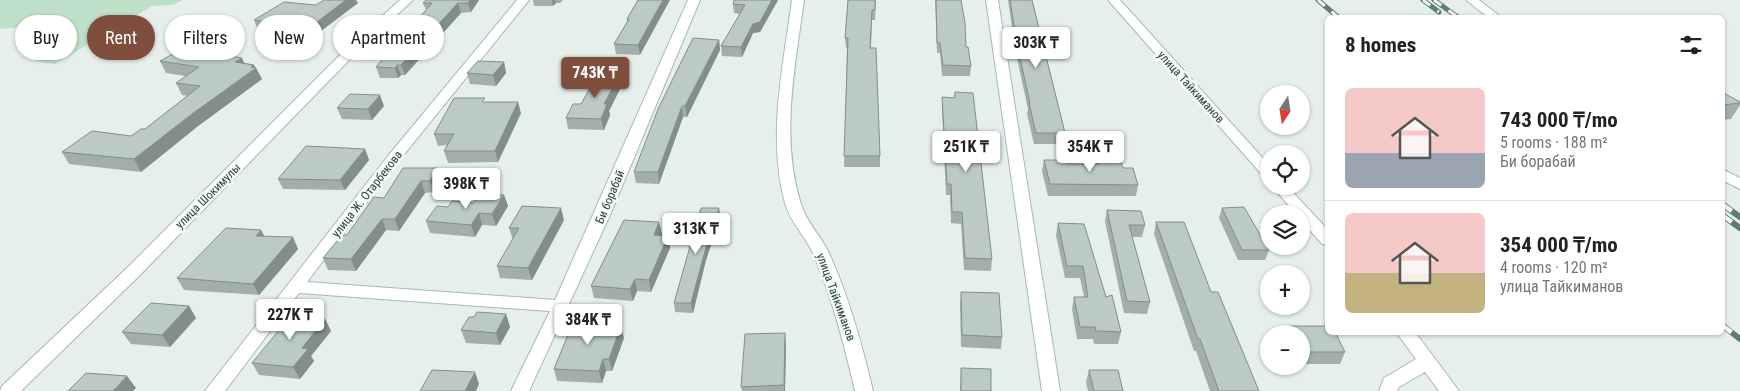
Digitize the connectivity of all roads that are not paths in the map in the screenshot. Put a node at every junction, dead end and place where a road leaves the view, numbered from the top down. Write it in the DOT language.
graph roads {
  1 [pos="407,0"];
  2 [pos="523,0"];
  3 [pos="694,0"];
  4 [pos="798,0"];
  5 [pos="992,0"];
  6 [pos="1114,0"];
  7 [pos="1472,0"];
  8 [pos="1493,15"];
  9 [pos="1260,164"];
  10 [pos="1725,176"];
  11 [pos="1740,185"];
  12 [pos="1288,195"];
  13 [pos="1325,237"];
  14 [pos="294,287"];
  15 [pos="562,306"];
  16 [pos="1406,335"];
  17 [pos="1428,361"];
  18 [pos="9,391"];
  19 [pos="214,391"];
  20 [pos="520,391"];
  21 [pos="864,391"];
  22 [pos="1051,391"];
  23 [pos="1388,391"];
  24 [pos="1450,391"];
  1 -- 18 [label="street, улица Шокимулы"];
  2 -- 14 [label="street, улица Ж. Отарбекова"];
  3 -- 15 [label="street, Би борабай"];
  4 -- 21 [label="street, улица Тайкиманов"];
  5 -- 22 [label="street"];
  6 -- 9 [label="street, улица Тайкиманов"];
  7 -- 8 [label="street"];
  10 -- 11 [label="street"];
  12 -- 13 [label="street"];
  14 -- 15 [label="street"];
  14 -- 19 [label="street, улица Ж. Отарбекова"];
  15 -- 20 [label="street, Би борабай"];
  16 -- 17 [label="street"];
  17 -- 23 [label="street"];
  17 -- 24 [label="street"];
}
